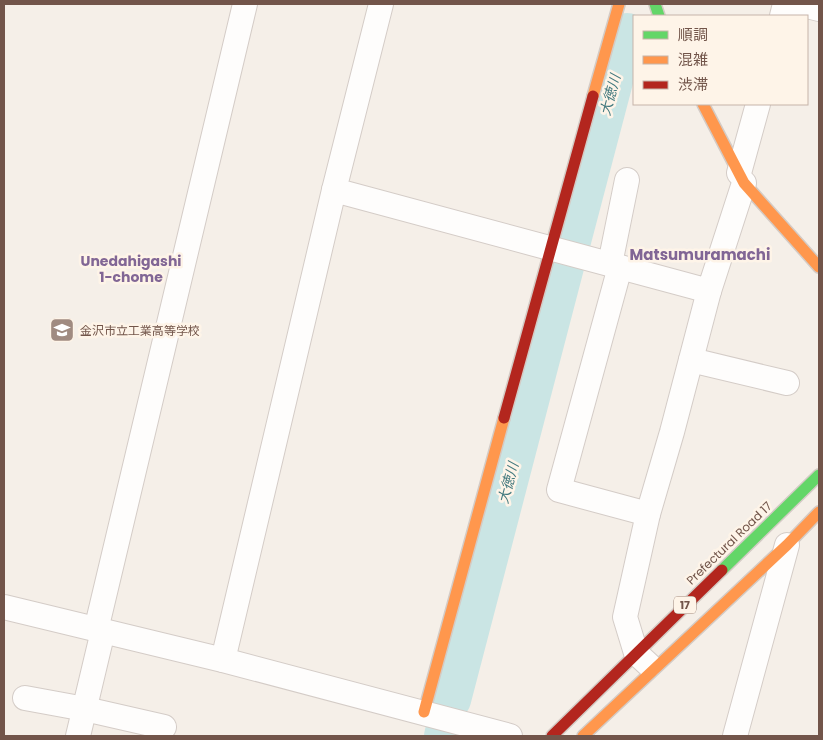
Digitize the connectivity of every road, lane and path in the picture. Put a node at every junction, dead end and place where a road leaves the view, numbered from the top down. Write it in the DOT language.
graph roads {
  1 [pos="245,4"];
  2 [pos="381,4"];
  3 [pos="619,4"];
  4 [pos="799,4"];
  5 [pos="819,9"];
  6 [pos="703,105"];
  7 [pos="758,105"];
  8 [pos="742,178"];
  9 [pos="627,180"];
  10 [pos="334,190"];
  11 [pos="550,247"];
  12 [pos="615,265"];
  13 [pos="819,267"];
  14 [pos="709,291"];
  15 [pos="691,360"];
  16 [pos="787,383"];
  17 [pos="819,475"];
  18 [pos="819,512"];
  19 [pos="648,514"];
  20 [pos="787,545"];
  21 [pos="4,607"];
  22 [pos="99,630"];
  23 [pos="636,653"];
  24 [pos="223,660"];
  25 [pos="654,670"];
  26 [pos="25,698"];
  27 [pos="85,709"];
  28 [pos="424,712"];
  29 [pos="164,727"];
  30 [pos="78,736"];
  31 [pos="510,736"];
  32 [pos="552,736"];
  33 [pos="583,736"];
  34 [pos="735,736"];
  1 -- 22 [label="street"];
  2 -- 10 [label="street"];
  3 -- 11 [label="street"];
  4 -- 5 [label="street"];
  6 -- 8 [label="street"];
  7 -- 8 [label="street"];
  8 -- 13 [label="street"];
  8 -- 14 [label="street"];
  9 -- 12 [label="street"];
  10 -- 11 [label="street"];
  10 -- 24 [label="street"];
  11 -- 12 [label="street"];
  11 -- 28 [label="street"];
  12 -- 14 [label="street"];
  12 -- 19 [label="street"];
  14 -- 15 [label="street"];
  15 -- 16 [label="street"];
  15 -- 19 [label="street"];
  17 -- 23 [label="street, Prefectural Road 17 / 17"];
  18 -- 20 [label="street, 17"];
  19 -- 23 [label="street"];
  20 -- 25 [label="street, 17"];
  20 -- 34 [label="street"];
  21 -- 22 [label="street"];
  22 -- 24 [label="street"];
  22 -- 27 [label="street"];
  23 -- 25 [label="street"];
  23 -- 32 [label="street, Prefectural Road 17 / 17"];
  24 -- 28 [label="street"];
  25 -- 33 [label="street, 17"];
  26 -- 27 [label="street"];
  27 -- 29 [label="street"];
  27 -- 30 [label="street"];
  28 -- 31 [label="street"];
}
